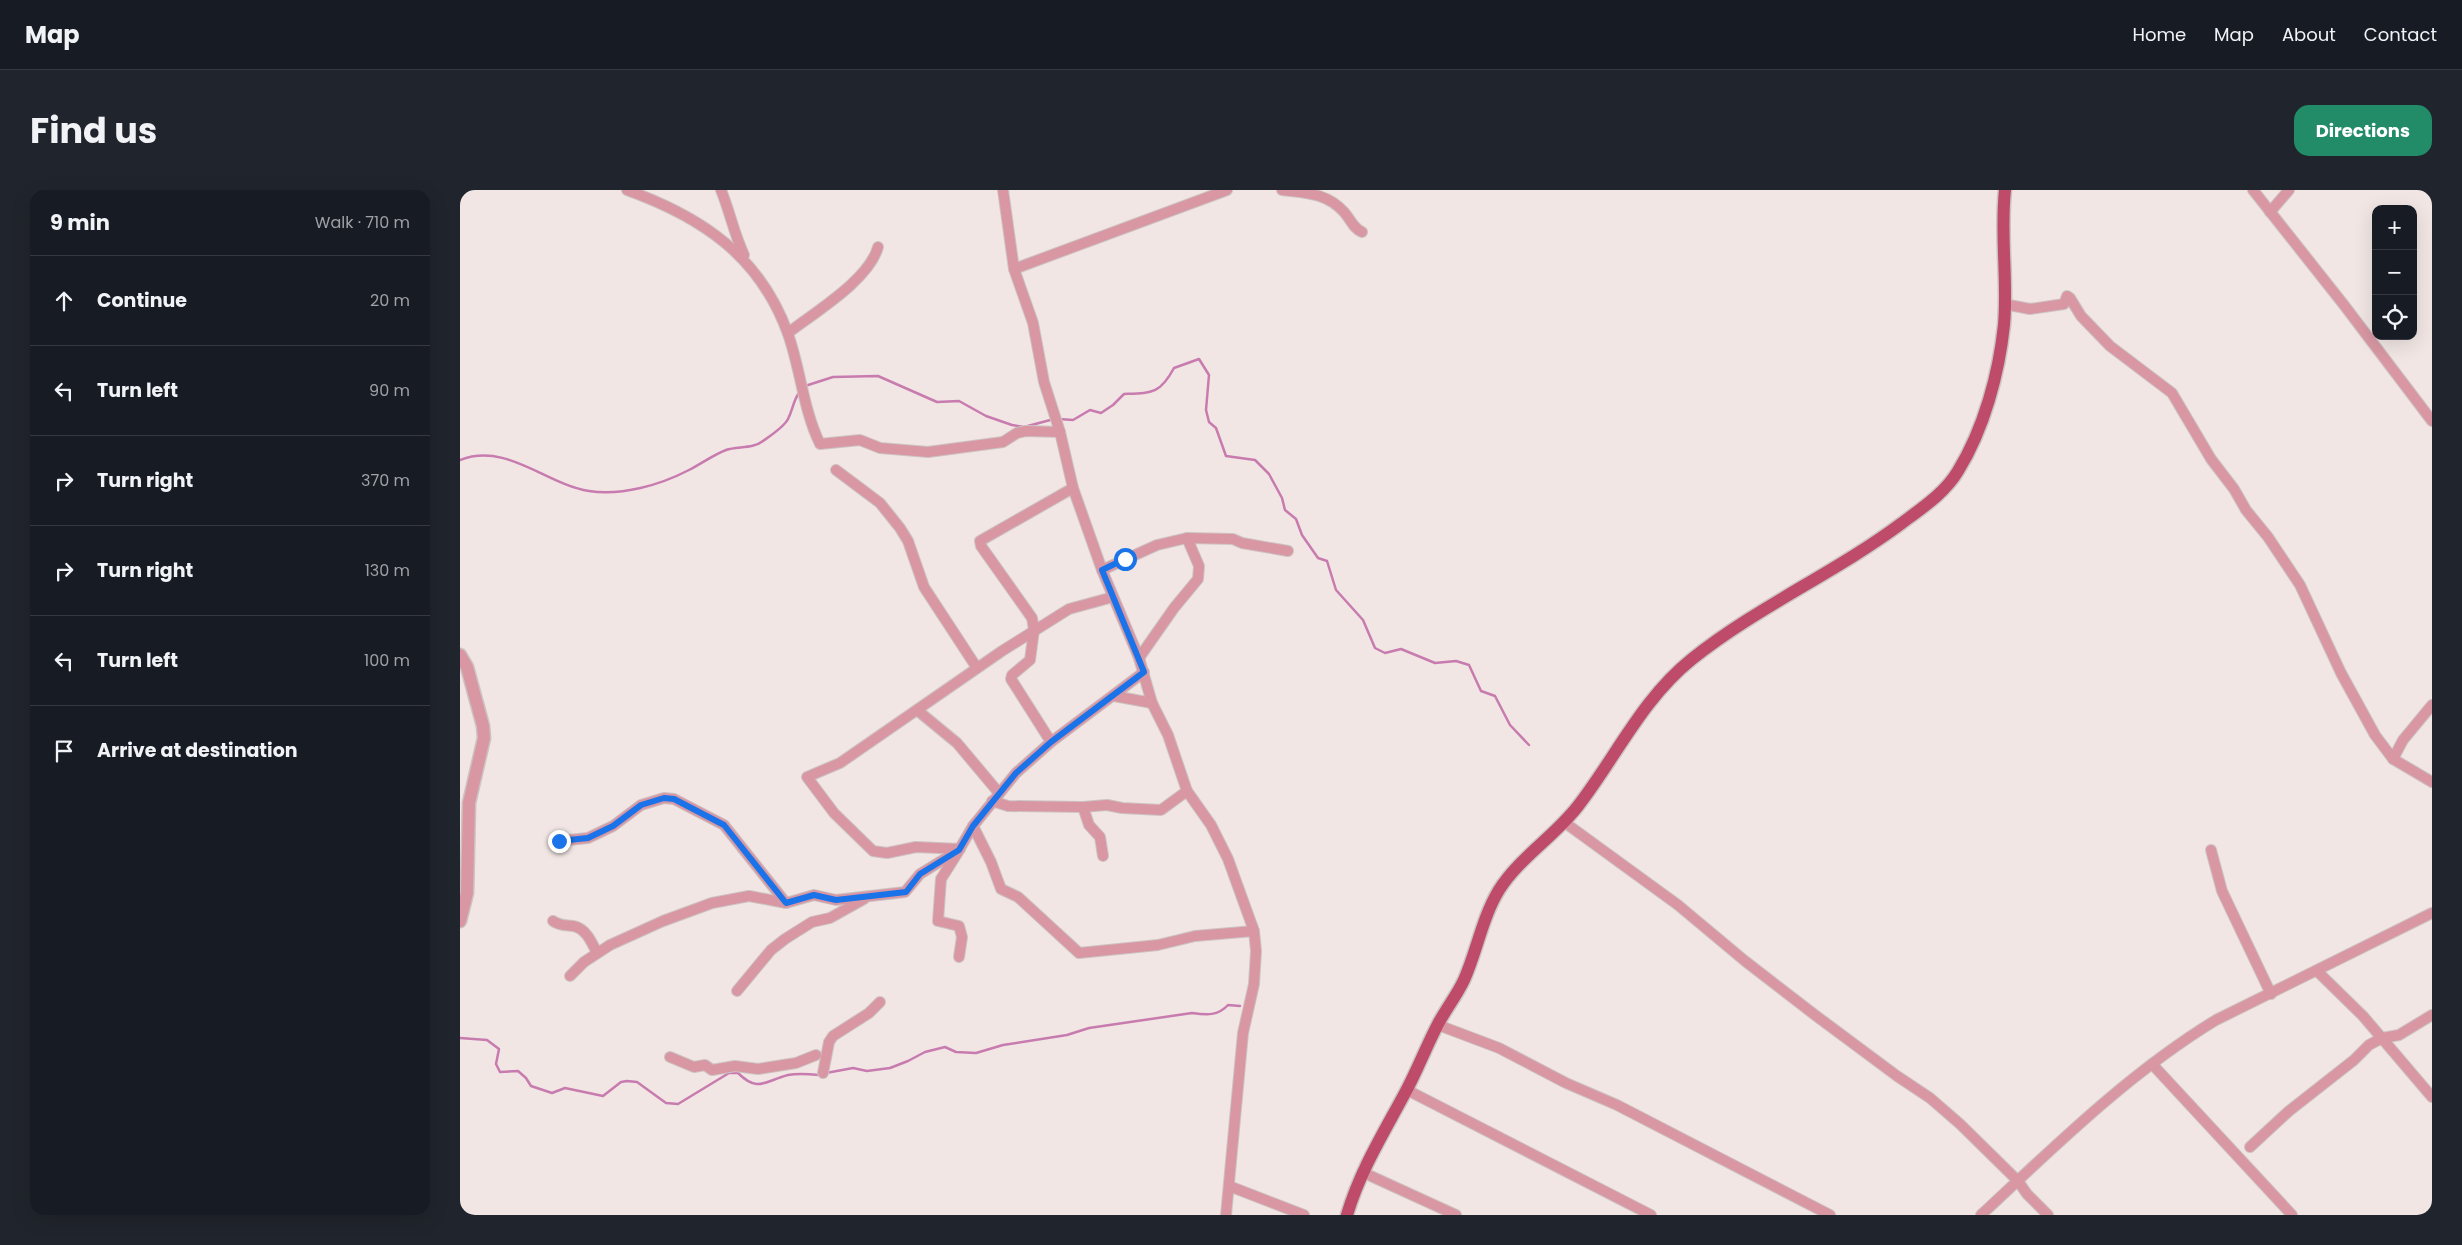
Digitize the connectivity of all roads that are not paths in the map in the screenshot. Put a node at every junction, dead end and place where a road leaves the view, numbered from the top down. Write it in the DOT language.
graph roads {
  1 [pos="626,190"];
  2 [pos="721,190"];
  3 [pos="1003,190"];
  4 [pos="1227,190"];
  5 [pos="1282,190"];
  6 [pos="2006,190"];
  7 [pos="2253,190"];
  8 [pos="2289,190"];
  9 [pos="2270,212"];
  10 [pos="1362,232"];
  11 [pos="878,247"];
  12 [pos="747,261"];
  13 [pos="1014,269"];
  14 [pos="2004,304"];
  15 [pos="788,333"];
  16 [pos="2432,420"];
  17 [pos="1060,432"];
  18 [pos="836,470"];
  19 [pos="1073,488"];
  20 [pos="1187,538"];
  21 [pos="1288,552"];
  22 [pos="1102,570"];
  23 [pos="1113,597"];
  24 [pos="1034,630"];
  25 [pos="460,655"];
  26 [pos="1139,658"];
  27 [pos="977,668"];
  28 [pos="1144,672"];
  29 [pos="1114,696"];
  30 [pos="1152,703"];
  31 [pos="2432,705"];
  32 [pos="918,710"];
  33 [pos="1051,742"];
  34 [pos="2393,759"];
  35 [pos="2432,782"];
  36 [pos="1187,791"];
  37 [pos="996,797"];
  38 [pos="1083,807"];
  39 [pos="1564,822"];
  40 [pos="973,826"];
  41 [pos="559,841"];
  42 [pos="959,849"];
  43 [pos="2211,850"];
  44 [pos="1103,856"];
  45 [pos="872,895"];
  46 [pos="786,903"];
  47 [pos="2432,914"];
  48 [pos="460,921"];
  49 [pos="553,921"];
  50 [pos="1254,931"];
  51 [pos="597,953"];
  52 [pos="959,956"];
  53 [pos="2317,971"];
  54 [pos="570,976"];
  55 [pos="737,991"];
  56 [pos="2270,994"];
  57 [pos="880,1002"];
  58 [pos="2432,1015"];
  59 [pos="1438,1025"];
  60 [pos="2382,1038"];
  61 [pos="816,1055"];
  62 [pos="670,1057"];
  63 [pos="2152,1064"];
  64 [pos="823,1073"];
  65 [pos="1407,1090"];
  66 [pos="2432,1097"];
  67 [pos="2250,1147"];
  68 [pos="1362,1172"];
  69 [pos="2018,1181"];
  70 [pos="1229,1186"];
  71 [pos="1226,1215"];
  72 [pos="1304,1215"];
  73 [pos="1347,1215"];
  74 [pos="1456,1215"];
  75 [pos="1651,1215"];
  76 [pos="1830,1215"];
  77 [pos="1981,1215"];
  78 [pos="2048,1215"];
  79 [pos="2292,1215"];
  1 -- 12 [label="street"];
  2 -- 12 [label="street"];
  3 -- 13 [label="street"];
  4 -- 13 [label="street"];
  5 -- 10 [label="street"];
  6 -- 14 [label="main road"];
  7 -- 9 [label="street"];
  8 -- 9 [label="street"];
  9 -- 16 [label="street"];
  11 -- 15 [label="street"];
  12 -- 15 [label="street"];
  13 -- 17 [label="street"];
  14 -- 34 [label="street"];
  14 -- 39 [label="main road"];
  15 -- 17 [label="street"];
  17 -- 19 [label="street"];
  18 -- 27 [label="street"];
  19 -- 22 [label="street"];
  19 -- 24 [label="street"];
  20 -- 21 [label="street"];
  20 -- 22 [label="street"];
  20 -- 26 [label="street"];
  22 -- 23 [label="street"];
  23 -- 24 [label="street"];
  23 -- 26 [label="street"];
  24 -- 27 [label="street"];
  24 -- 33 [label="street"];
  25 -- 48 [label="street"];
  26 -- 28 [label="street"];
  27 -- 32 [label="street"];
  28 -- 29 [label="street"];
  28 -- 30 [label="street"];
  29 -- 30 [label="street"];
  29 -- 33 [label="street"];
  30 -- 36 [label="street"];
  31 -- 34 [label="street"];
  32 -- 37 [label="street"];
  32 -- 42 [label="street"];
  33 -- 37 [label="street"];
  34 -- 35 [label="street"];
  36 -- 38 [label="street"];
  36 -- 50 [label="street"];
  37 -- 38 [label="street"];
  37 -- 40 [label="street"];
  38 -- 44 [label="street"];
  39 -- 59 [label="main road"];
  39 -- 69 [label="street"];
  40 -- 42 [label="street"];
  40 -- 50 [label="street"];
  41 -- 46 [label="street"];
  42 -- 45 [label="street"];
  42 -- 52 [label="street"];
  43 -- 56 [label="street"];
  45 -- 46 [label="street"];
  45 -- 55 [label="street"];
  46 -- 51 [label="street"];
  47 -- 53 [label="street"];
  49 -- 51 [label="street"];
  50 -- 70 [label="street"];
  51 -- 54 [label="street"];
  53 -- 56 [label="street"];
  53 -- 60 [label="street"];
  56 -- 63 [label="street"];
  57 -- 64 [label="street"];
  58 -- 60 [label="street"];
  59 -- 65 [label="main road"];
  59 -- 76 [label="street"];
  60 -- 66 [label="street"];
  60 -- 67 [label="street"];
  61 -- 62 [label="street"];
  63 -- 69 [label="street"];
  63 -- 79 [label="street"];
  65 -- 68 [label="main road"];
  65 -- 75 [label="street"];
  68 -- 73 [label="main road"];
  68 -- 74 [label="street"];
  69 -- 77 [label="street"];
  69 -- 78 [label="street"];
  70 -- 71 [label="street"];
  70 -- 72 [label="street"];
}
